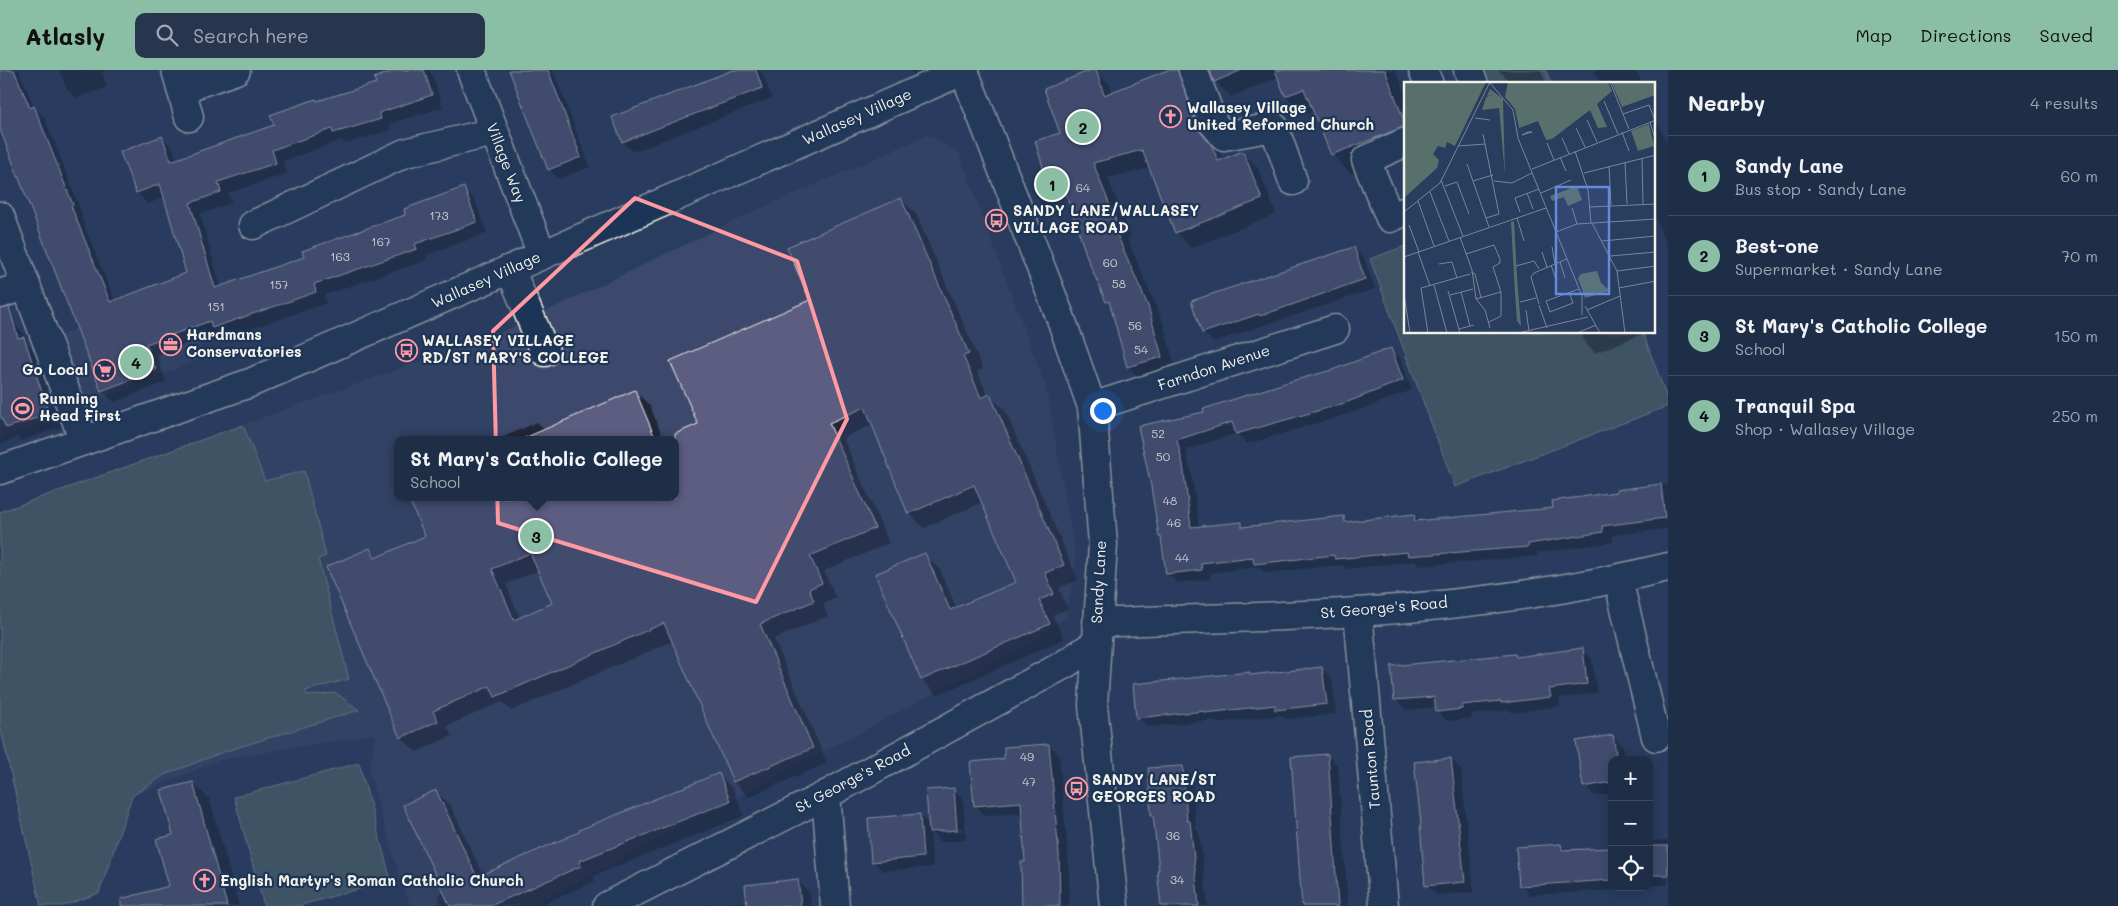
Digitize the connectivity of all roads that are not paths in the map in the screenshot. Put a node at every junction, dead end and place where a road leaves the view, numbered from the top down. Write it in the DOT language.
graph roads {
  1 [pos="236,70"];
  2 [pos="470,70"];
  3 [pos="964,70"];
  4 [pos="1193,70"];
  5 [pos="1423,70"];
  6 [pos="1468,70"];
  7 [pos="179,80"];
  8 [pos="1428,82"];
  9 [pos="1473,82"];
  10 [pos="189,117"];
  11 [pos="494,132"];
  12 [pos="1404,143"];
  13 [pos="1293,181"];
  14 [pos="1404,212"];
  15 [pos="0,216"];
  16 [pos="253,225"];
  17 [pos="542,255"];
  18 [pos="510,269"];
  19 [pos="26,285"];
  20 [pos="0,294"];
  21 [pos="1335,329"];
  22 [pos="545,352"];
  23 [pos="1092,407"];
  24 [pos="84,441"];
  25 [pos="0,470"];
  26 [pos="1668,567"];
  27 [pos="1618,579"];
  28 [pos="1358,612"];
  29 [pos="1096,634"];
  30 [pos="1656,737"];
  31 [pos="826,795"];
  32 [pos="607,906"];
  33 [pos="835,906"];
  34 [pos="1114,906"];
  35 [pos="1384,906"];
  1 -- 7 [label="street"];
  2 -- 11 [label="street, Village Way"];
  3 -- 17 [label="street, Wallasey Village"];
  3 -- 23 [label="street, Sandy Lane"];
  4 -- 13 [label="street"];
  5 -- 8 [label="street"];
  6 -- 9 [label="street"];
  7 -- 10 [label="street"];
  11 -- 16 [label="street"];
  11 -- 17 [label="street, Village Way"];
  12 -- 14 [label="street"];
  15 -- 19 [label="street"];
  17 -- 18 [label="street, Wallasey Village"];
  18 -- 22 [label="street"];
  18 -- 24 [label="street, Wallasey Village"];
  19 -- 20 [label="street"];
  19 -- 24 [label="street"];
  21 -- 23 [label="street, Farndon Avenue"];
  23 -- 29 [label="street, Sandy Lane"];
  24 -- 25 [label="street, Wallasey Village"];
  26 -- 27 [label="street, St George's Road"];
  27 -- 28 [label="street, St George's Road"];
  27 -- 30 [label="street"];
  28 -- 29 [label="street, St George's Road"];
  28 -- 35 [label="street, Taunton Road"];
  29 -- 31 [label="street, St George's Road"];
  29 -- 34 [label="street, Sandy Lane"];
  31 -- 32 [label="street, St George's Road"];
  31 -- 33 [label="street"];
}
